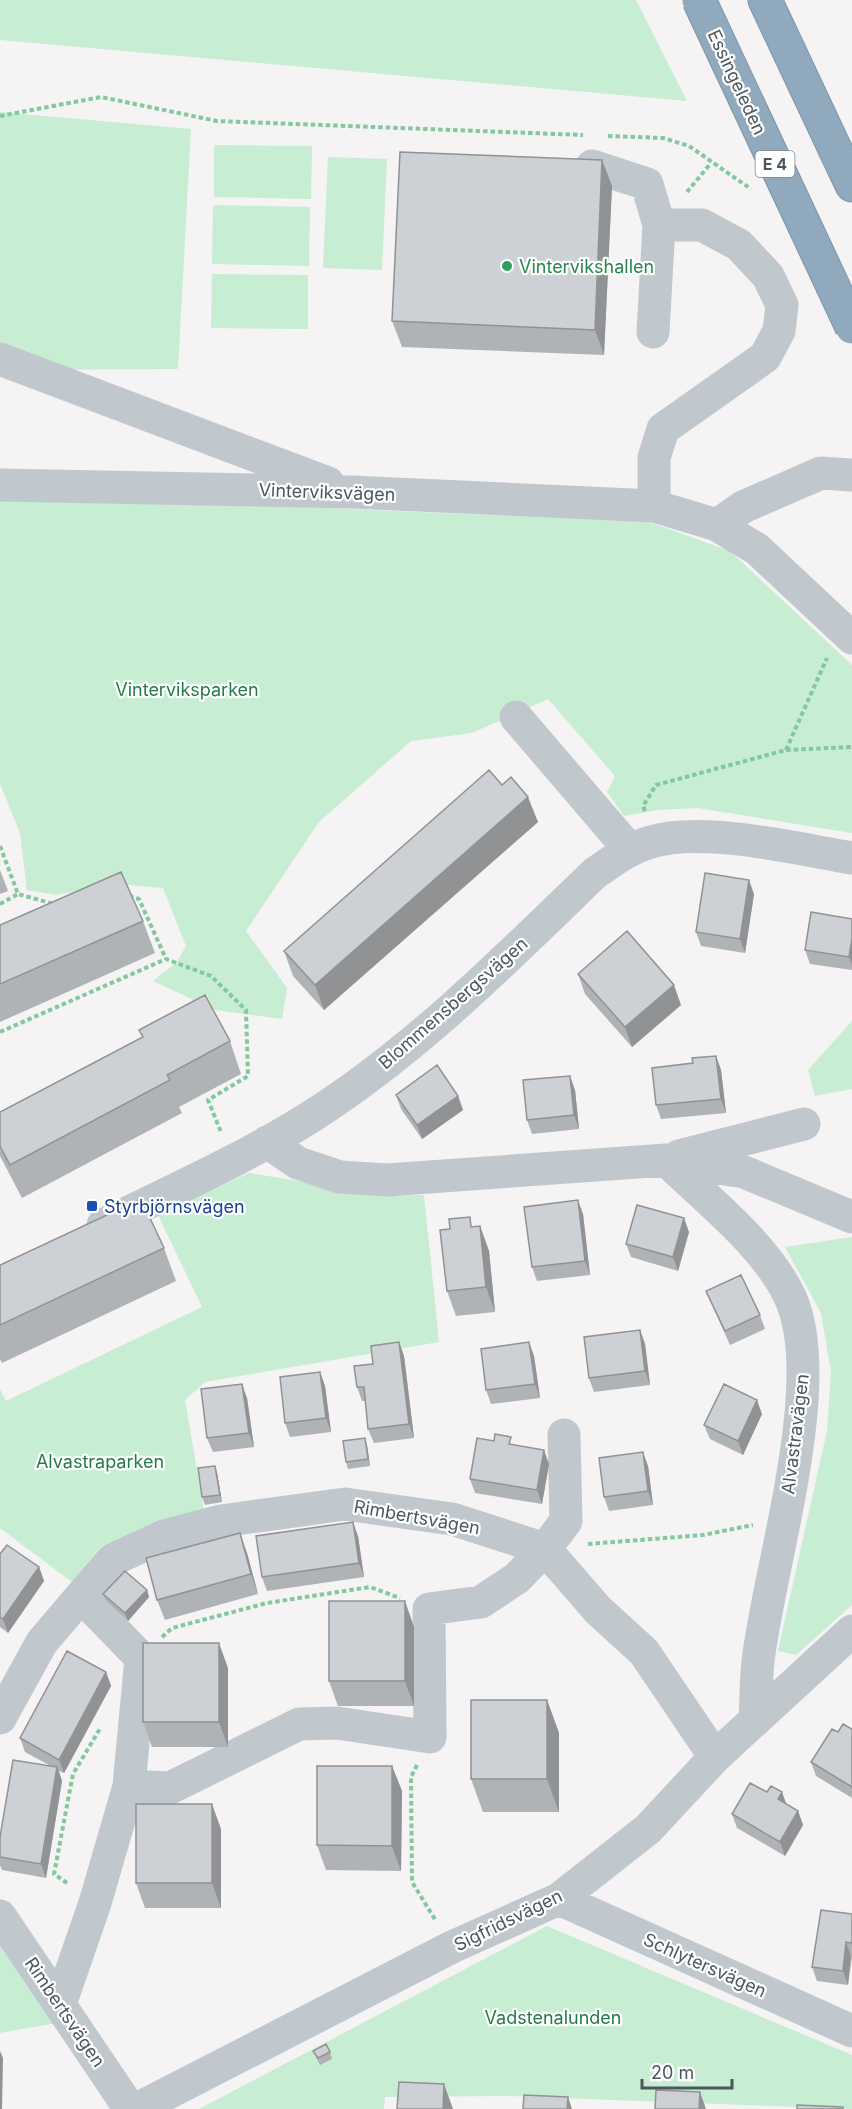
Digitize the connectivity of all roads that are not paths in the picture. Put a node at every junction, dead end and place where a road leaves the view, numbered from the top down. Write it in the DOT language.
graph roads {
  1 [pos="699,0"];
  2 [pos="765,0"];
  3 [pos="592,151"];
  4 [pos="852,185"];
  5 [pos="659,225"];
  6 [pos="852,327"];
  7 [pos="653,332"];
  8 [pos="0,359"];
  9 [pos="852,475"];
  10 [pos="0,485"];
  11 [pos="352,492"];
  12 [pos="654,506"];
  13 [pos="717,525"];
  14 [pos="848,627"];
  15 [pos="516,717"];
  16 [pos="629,849"];
  17 [pos="852,858"];
  18 [pos="804,1124"];
  19 [pos="267,1142"];
  20 [pos="666,1160"];
  21 [pos="852,1217"];
  22 [pos="74,1239"];
  23 [pos="564,1434"];
  24 [pos="545,1549"];
  25 [pos="81,1596"];
  26 [pos="852,1631"];
  27 [pos="0,1718"];
  28 [pos="755,1720"];
  29 [pos="715,1757"];
  30 [pos="129,1786"];
  31 [pos="559,1899"];
  32 [pos="0,1916"];
  33 [pos="60,2004"];
  34 [pos="852,2031"];
  35 [pos="130,2109"];
  36 [pos="137,2109"];
  1 -- 6 [label="highway, Essingeleden / E 4, bridge"];
  2 -- 4 [label="highway"];
  3 -- 5 [label="street"];
  5 -- 7 [label="street"];
  5 -- 12 [label="street"];
  8 -- 11 [label="street"];
  9 -- 13 [label="street"];
  10 -- 11 [label="street, Vinterviksvägen"];
  11 -- 12 [label="street, Vinterviksvägen"];
  12 -- 13 [label="street, Vinterviksvägen"];
  13 -- 14 [label="street, Vinterviksvägen"];
  15 -- 16 [label="street"];
  16 -- 17 [label="street, Blommensbergsvägen"];
  16 -- 19 [label="street, Blommensbergsvägen"];
  18 -- 20 [label="street"];
  19 -- 20 [label="street"];
  19 -- 22 [label="street, Blommensbergsvägen"];
  20 -- 21 [label="street"];
  20 -- 28 [label="street, Alvastravägen"];
  23 -- 24 [label="street"];
  24 -- 25 [label="street, Rimbertsvägen"];
  24 -- 29 [label="street"];
  24 -- 30 [label="street"];
  25 -- 27 [label="street, Rimbertsvägen"];
  25 -- 30 [label="street"];
  26 -- 28 [label="street, Sigfridsvägen"];
  28 -- 29 [label="street, Sigfridsvägen"];
  29 -- 31 [label="street, Sigfridsvägen"];
  30 -- 33 [label="street"];
  31 -- 34 [label="street, Schlytersvägen"];
  31 -- 36 [label="street, Sigfridsvägen"];
  32 -- 33 [label="street, Rimbertsvägen"];
  33 -- 35 [label="street, Rimbertsvägen"];
}
